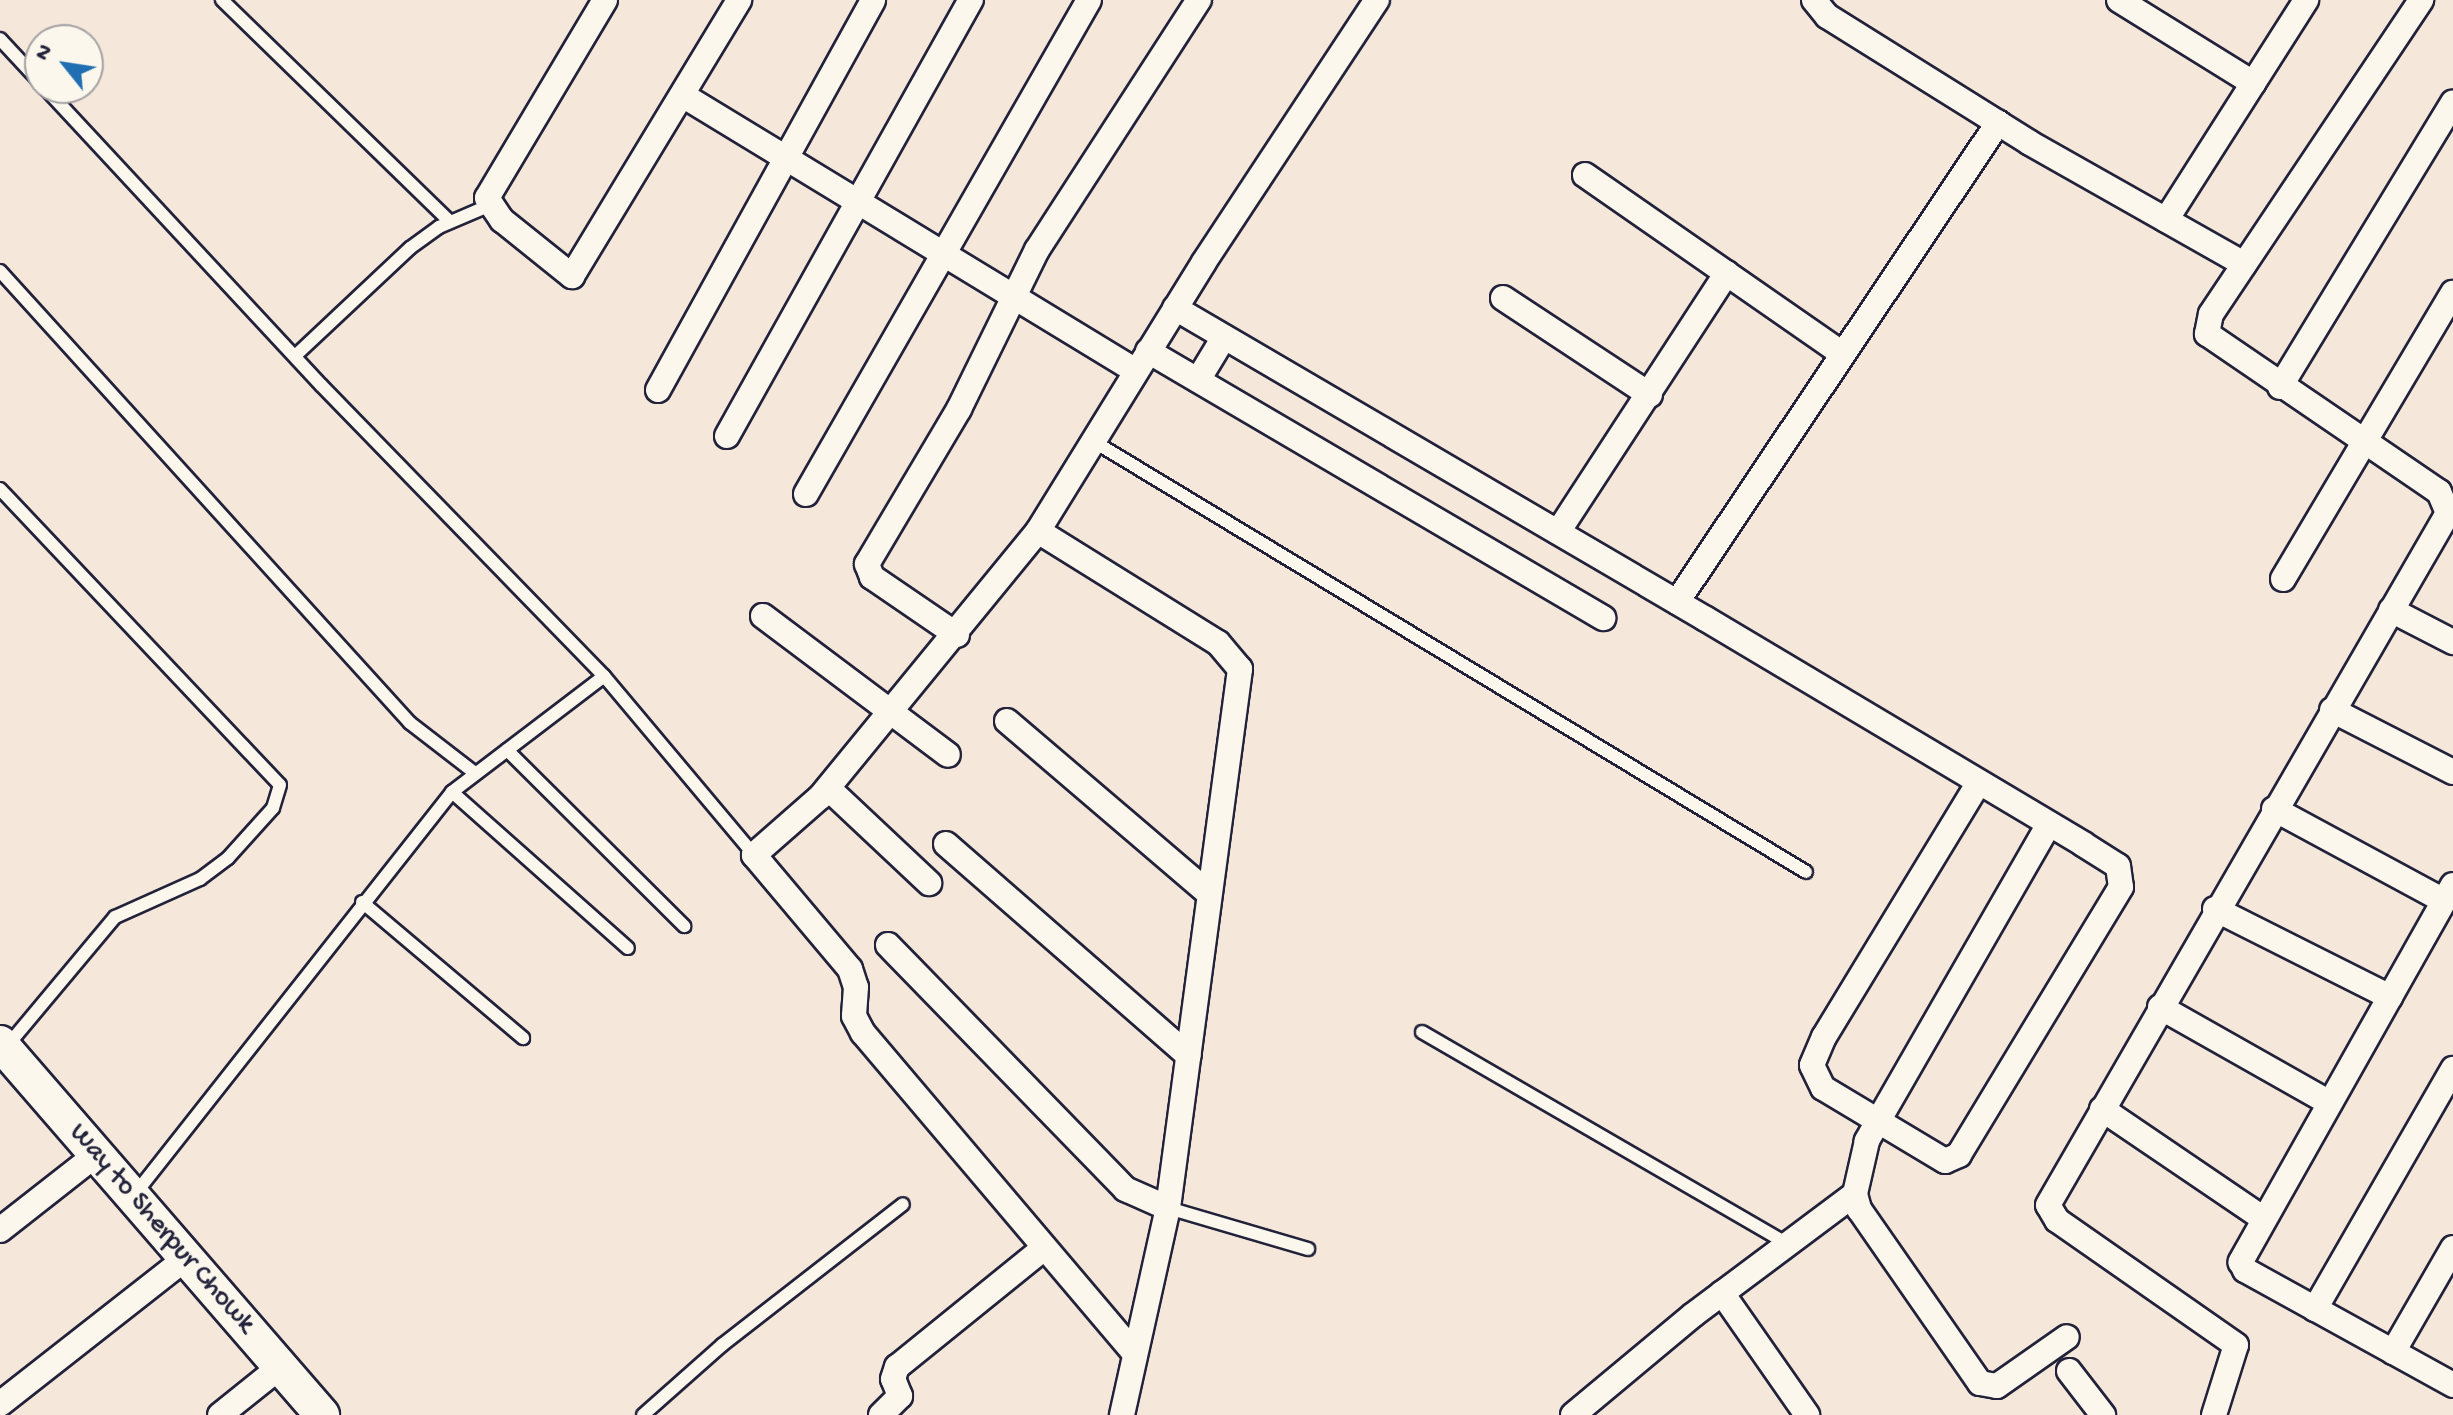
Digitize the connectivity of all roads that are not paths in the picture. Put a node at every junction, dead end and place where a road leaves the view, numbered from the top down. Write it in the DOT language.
graph roads {
  1 [pos="222,0"];
  2 [pos="605,0"];
  3 [pos="739,0"];
  4 [pos="873,0"];
  5 [pos="971,0"];
  6 [pos="1089,0"];
  7 [pos="1199,0"];
  8 [pos="1377,0"];
  9 [pos="1814,0"];
  10 [pos="2119,0"];
  11 [pos="2306,0"];
  12 [pos="2421,0"];
  13 [pos="0,39"];
  14 [pos="24,65"];
  15 [pos="2253,83"];
  16 [pos="684,96"];
  17 [pos="2453,103"];
  18 [pos="60,104"];
  19 [pos="1998,123"];
  20 [pos="786,160"];
  21 [pos="1585,175"];
  22 [pos="856,199"];
  23 [pos="488,206"];
  24 [pos="2166,220"];
  25 [pos="450,222"];
  26 [pos="944,252"];
  27 [pos="2244,264"];
  28 [pos="0,271"];
  29 [pos="1727,273"];
  30 [pos="2453,293"];
  31 [pos="1014,297"];
  32 [pos="1503,298"];
  33 [pos="1175,308"];
  34 [pos="1224,337"];
  35 [pos="1843,354"];
  36 [pos="295,356"];
  37 [pos="1142,361"];
  38 [pos="1198,380"];
  39 [pos="2280,387"];
  40 [pos="658,390"];
  41 [pos="1650,395"];
  42 [pos="727,436"];
  43 [pos="1093,441"];
  44 [pos="2363,442"];
  45 [pos="0,489"];
  46 [pos="806,494"];
  47 [pos="1038,531"];
  48 [pos="1558,532"];
  49 [pos="2283,579"];
  50 [pos="1677,602"];
  51 [pos="2391,610"];
  52 [pos="763,616"];
  53 [pos="1603,618"];
  54 [pos="957,635"];
  55 [pos="2453,642"];
  56 [pos="604,676"];
  57 [pos="2332,710"];
  58 [pos="891,713"];
  59 [pos="1007,721"];
  60 [pos="507,750"];
  61 [pos="948,755"];
  62 [pos="2453,772"];
  63 [pos="475,773"];
  64 [pos="1979,782"];
  65 [pos="828,788"];
  66 [pos="452,792"];
  67 [pos="2274,809"];
  68 [pos="2049,824"];
  69 [pos="946,844"];
  70 [pos="754,855"];
  71 [pos="1806,872"];
  72 [pos="929,883"];
  73 [pos="1207,892"];
  74 [pos="2449,893"];
  75 [pos="362,902"];
  76 [pos="2215,909"];
  77 [pos="684,926"];
  78 [pos="888,945"];
  79 [pos="628,948"];
  80 [pos="2390,997"];
  81 [pos="2160,1007"];
  82 [pos="1422,1032"];
  83 [pos="523,1038"];
  84 [pos="2,1045"];
  85 [pos="1189,1056"];
  86 [pos="2453,1069"];
  87 [pos="2330,1103"];
  88 [pos="2102,1109"];
  89 [pos="1877,1124"];
  90 [pos="97,1154"];
  91 [pos="1855,1194"];
  92 [pos="134,1197"];
  93 [pos="903,1204"];
  94 [pos="1168,1208"];
  95 [pos="2264,1219"];
  96 [pos="0,1230"];
  97 [pos="1786,1243"];
  98 [pos="1044,1248"];
  99 [pos="2453,1248"];
  100 [pos="1308,1249"];
  101 [pos="186,1258"];
  102 [pos="1722,1293"];
  103 [pos="2315,1309"];
  104 [pos="2067,1337"];
  105 [pos="1133,1351"];
  106 [pos="2393,1352"];
  107 [pos="280,1367"];
  108 [pos="2069,1371"];
  109 [pos="2453,1385"];
  110 [pos="0,1404"];
  111 [pos="1583,1412"];
  112 [pos="220,1415"];
  113 [pos="322,1415"];
  114 [pos="643,1415"];
  115 [pos="881,1415"];
  116 [pos="1122,1415"];
  117 [pos="1807,1415"];
  118 [pos="2103,1415"];
  119 [pos="2214,1415"];
  1 -- 25 [label="lane"];
  2 -- 23 [label="street"];
  3 -- 16 [label="street"];
  4 -- 20 [label="street"];
  5 -- 22 [label="street"];
  6 -- 26 [label="street"];
  7 -- 31 [label="street"];
  8 -- 33 [label="street"];
  9 -- 19 [label="street"];
  10 -- 15 [label="street"];
  11 -- 15 [label="street"];
  12 -- 27 [label="street"];
  13 -- 14 [label="lane"];
  15 -- 24 [label="street"];
  16 -- 20 [label="street"];
  16 -- 23 [label="street"];
  17 -- 39 [label="street"];
  18 -- 36 [label="lane"];
  19 -- 24 [label="street"];
  19 -- 35 [label="street"];
  20 -- 22 [label="street"];
  20 -- 40 [label="street"];
  21 -- 29 [label="street"];
  22 -- 26 [label="street"];
  22 -- 42 [label="street"];
  23 -- 25 [label="lane"];
  24 -- 27 [label="street"];
  25 -- 36 [label="lane"];
  26 -- 31 [label="street"];
  26 -- 46 [label="street"];
  27 -- 39 [label="street"];
  28 -- 63 [label="lane"];
  29 -- 35 [label="street"];
  29 -- 41 [label="street"];
  30 -- 44 [label="street"];
  31 -- 37 [label="street"];
  31 -- 54 [label="street"];
  32 -- 41 [label="street"];
  33 -- 34 [label="street"];
  33 -- 37 [label="street"];
  34 -- 38 [label="street"];
  34 -- 48 [label="street"];
  35 -- 50 [label="street"];
  36 -- 56 [label="lane"];
  37 -- 38 [label="street"];
  37 -- 43 [label="street"];
  38 -- 53 [label="street"];
  39 -- 44 [label="street"];
  41 -- 48 [label="street"];
  43 -- 47 [label="street"];
  43 -- 71 [label="lane"];
  44 -- 49 [label="street"];
  44 -- 51 [label="street"];
  45 -- 84 [label="lane"];
  47 -- 54 [label="street"];
  47 -- 73 [label="street"];
  48 -- 50 [label="street"];
  50 -- 64 [label="street"];
  51 -- 55 [label="street"];
  51 -- 57 [label="street"];
  52 -- 58 [label="street"];
  54 -- 58 [label="street"];
  56 -- 60 [label="lane"];
  56 -- 70 [label="lane"];
  57 -- 62 [label="street"];
  57 -- 67 [label="street"];
  58 -- 61 [label="street"];
  58 -- 65 [label="street"];
  59 -- 73 [label="street"];
  60 -- 63 [label="lane"];
  60 -- 77 [label="lane"];
  63 -- 66 [label="lane"];
  64 -- 68 [label="street"];
  64 -- 89 [label="street"];
  65 -- 70 [label="street"];
  65 -- 72 [label="street"];
  66 -- 75 [label="lane"];
  66 -- 79 [label="lane"];
  67 -- 74 [label="street"];
  67 -- 76 [label="street"];
  68 -- 89 [label="street"];
  68 -- 89 [label="street"];
  69 -- 85 [label="street"];
  70 -- 98 [label="street"];
  73 -- 85 [label="street"];
  74 -- 80 [label="street"];
  75 -- 83 [label="lane"];
  75 -- 92 [label="lane"];
  76 -- 80 [label="street"];
  76 -- 81 [label="street"];
  78 -- 94 [label="street"];
  80 -- 87 [label="street"];
  81 -- 87 [label="street"];
  81 -- 88 [label="street"];
  82 -- 97 [label="lane"];
  84 -- 90 [label="street, Way to Sherpur Chowk"];
  85 -- 94 [label="street"];
  86 -- 103 [label="street"];
  87 -- 95 [label="street"];
  88 -- 95 [label="street"];
  88 -- 119 [label="street"];
  89 -- 91 [label="street"];
  90 -- 92 [label="street, Way to Sherpur Chowk"];
  90 -- 96 [label="street"];
  91 -- 97 [label="street"];
  91 -- 104 [label="street"];
  92 -- 101 [label="street, Way to Sherpur Chowk"];
  93 -- 114 [label="lane"];
  94 -- 100 [label="lane"];
  94 -- 105 [label="street"];
  95 -- 103 [label="street"];
  97 -- 102 [label="street"];
  98 -- 105 [label="street"];
  98 -- 115 [label="street"];
  99 -- 106 [label="street"];
  101 -- 107 [label="street, Way to Sherpur Chowk"];
  101 -- 110 [label="street"];
  102 -- 111 [label="street"];
  102 -- 117 [label="street"];
  103 -- 106 [label="street"];
  105 -- 116 [label="street"];
  106 -- 109 [label="street"];
  107 -- 112 [label="street"];
  107 -- 113 [label="street, Way to Sherpur Chowk"];
  108 -- 118 [label="street"];
}
